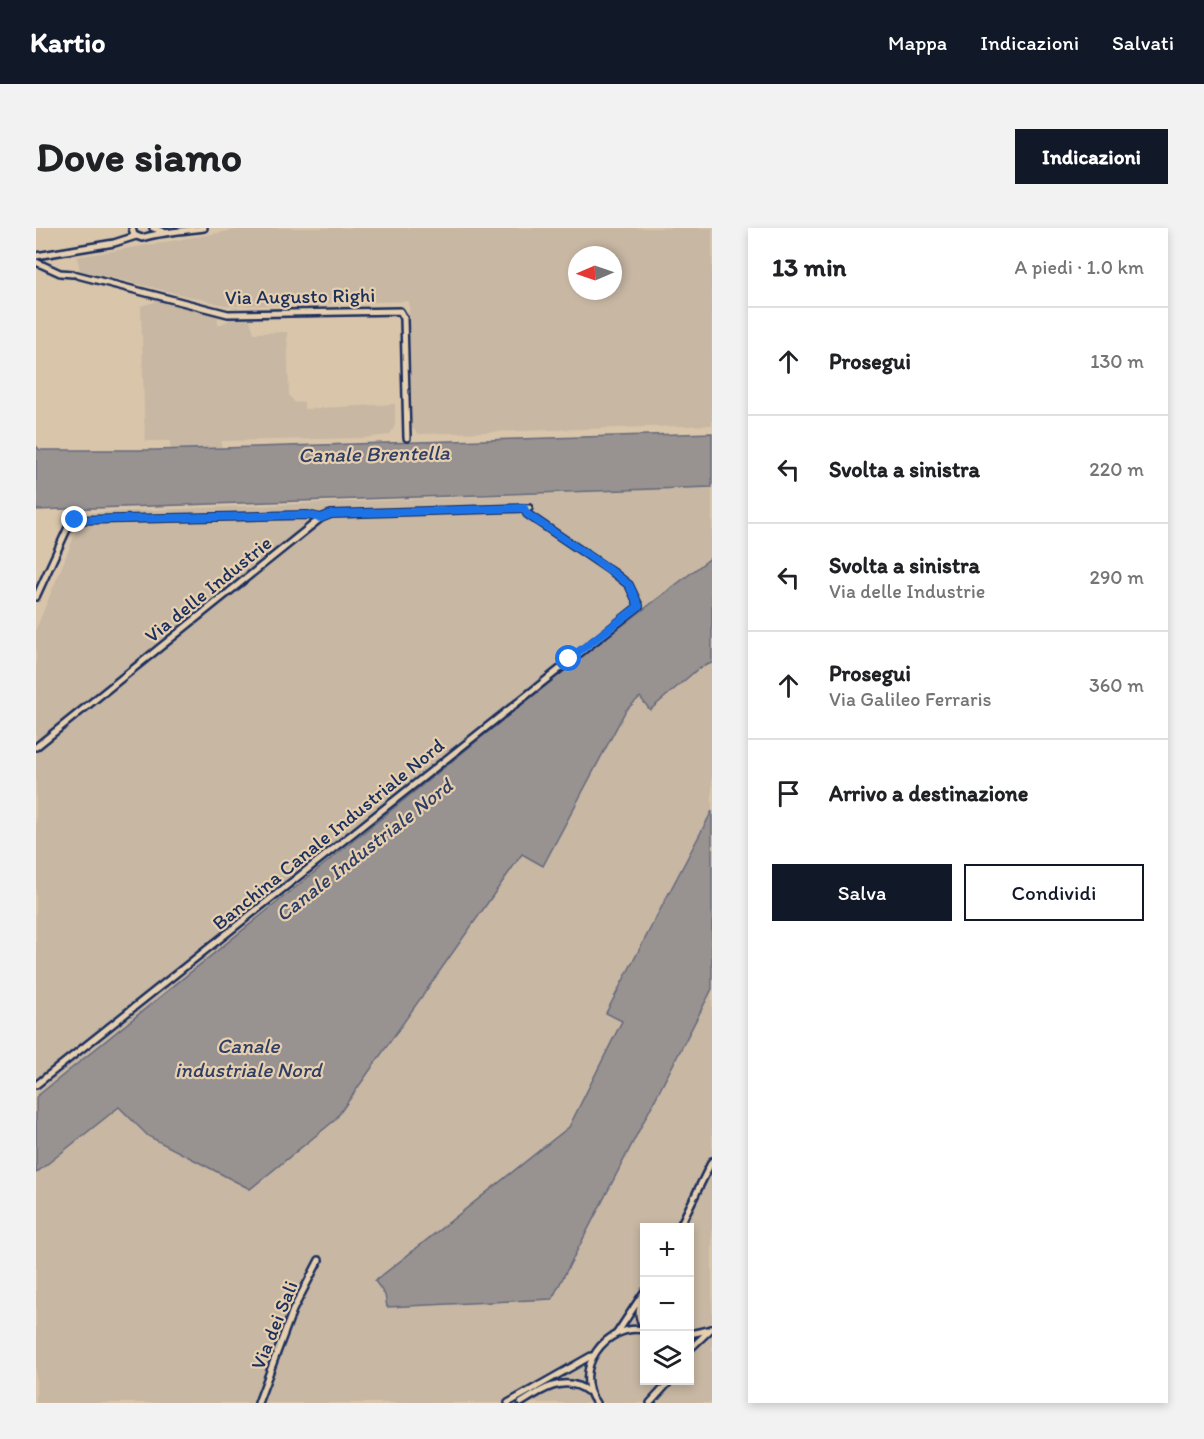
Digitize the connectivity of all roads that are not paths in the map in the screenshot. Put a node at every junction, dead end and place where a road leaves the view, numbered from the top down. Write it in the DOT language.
graph roads {
  1 [pos="204,228"];
  2 [pos="132,229"];
  3 [pos="151,230"];
  4 [pos="136,236"];
  5 [pos="114,243"];
  6 [pos="36,256"];
  7 [pos="36,262"];
  8 [pos="407,438"];
  9 [pos="321,518"];
  10 [pos="36,597"];
  11 [pos="639,606"];
  12 [pos="36,747"];
  13 [pos="36,1085"];
  14 [pos="712,1161"];
  15 [pos="681,1223"];
  16 [pos="319,1260"];
  17 [pos="640,1302"];
  18 [pos="640,1329"];
  19 [pos="712,1329"];
  20 [pos="694,1333"];
  21 [pos="614,1338"];
  22 [pos="694,1345"];
  23 [pos="592,1355"];
  24 [pos="666,1385"];
  25 [pos="590,1394"];
  26 [pos="258,1403"];
  27 [pos="508,1403"];
  28 [pos="521,1403"];
  29 [pos="596,1403"];
  30 [pos="650,1403"];
  1 -- 3 [label="street"];
  2 -- 4 [label="street"];
  2 -- 5 [label="street"];
  3 -- 4 [label="street"];
  4 -- 5 [label="street"];
  5 -- 6 [label="street"];
  7 -- 8 [label="street, Via Augusto Righi"];
  9 -- 10 [label="street"];
  9 -- 11 [label="street, Via delle Industrie"];
  9 -- 12 [label="street, Via delle Industrie"];
  11 -- 13 [label="street, Banchina Canale Industriale Nord"];
  14 -- 15 [label="street"];
  16 -- 26 [label="street, Via dei Sali"];
  17 -- 21 [label="street"];
  18 -- 21 [label="street"];
  19 -- 20 [label="street"];
  19 -- 22 [label="street"];
  21 -- 23 [label="street"];
  23 -- 25 [label="street"];
  23 -- 27 [label="street"];
  24 -- 30 [label="street"];
  25 -- 28 [label="street"];
  25 -- 29 [label="street"];
}
